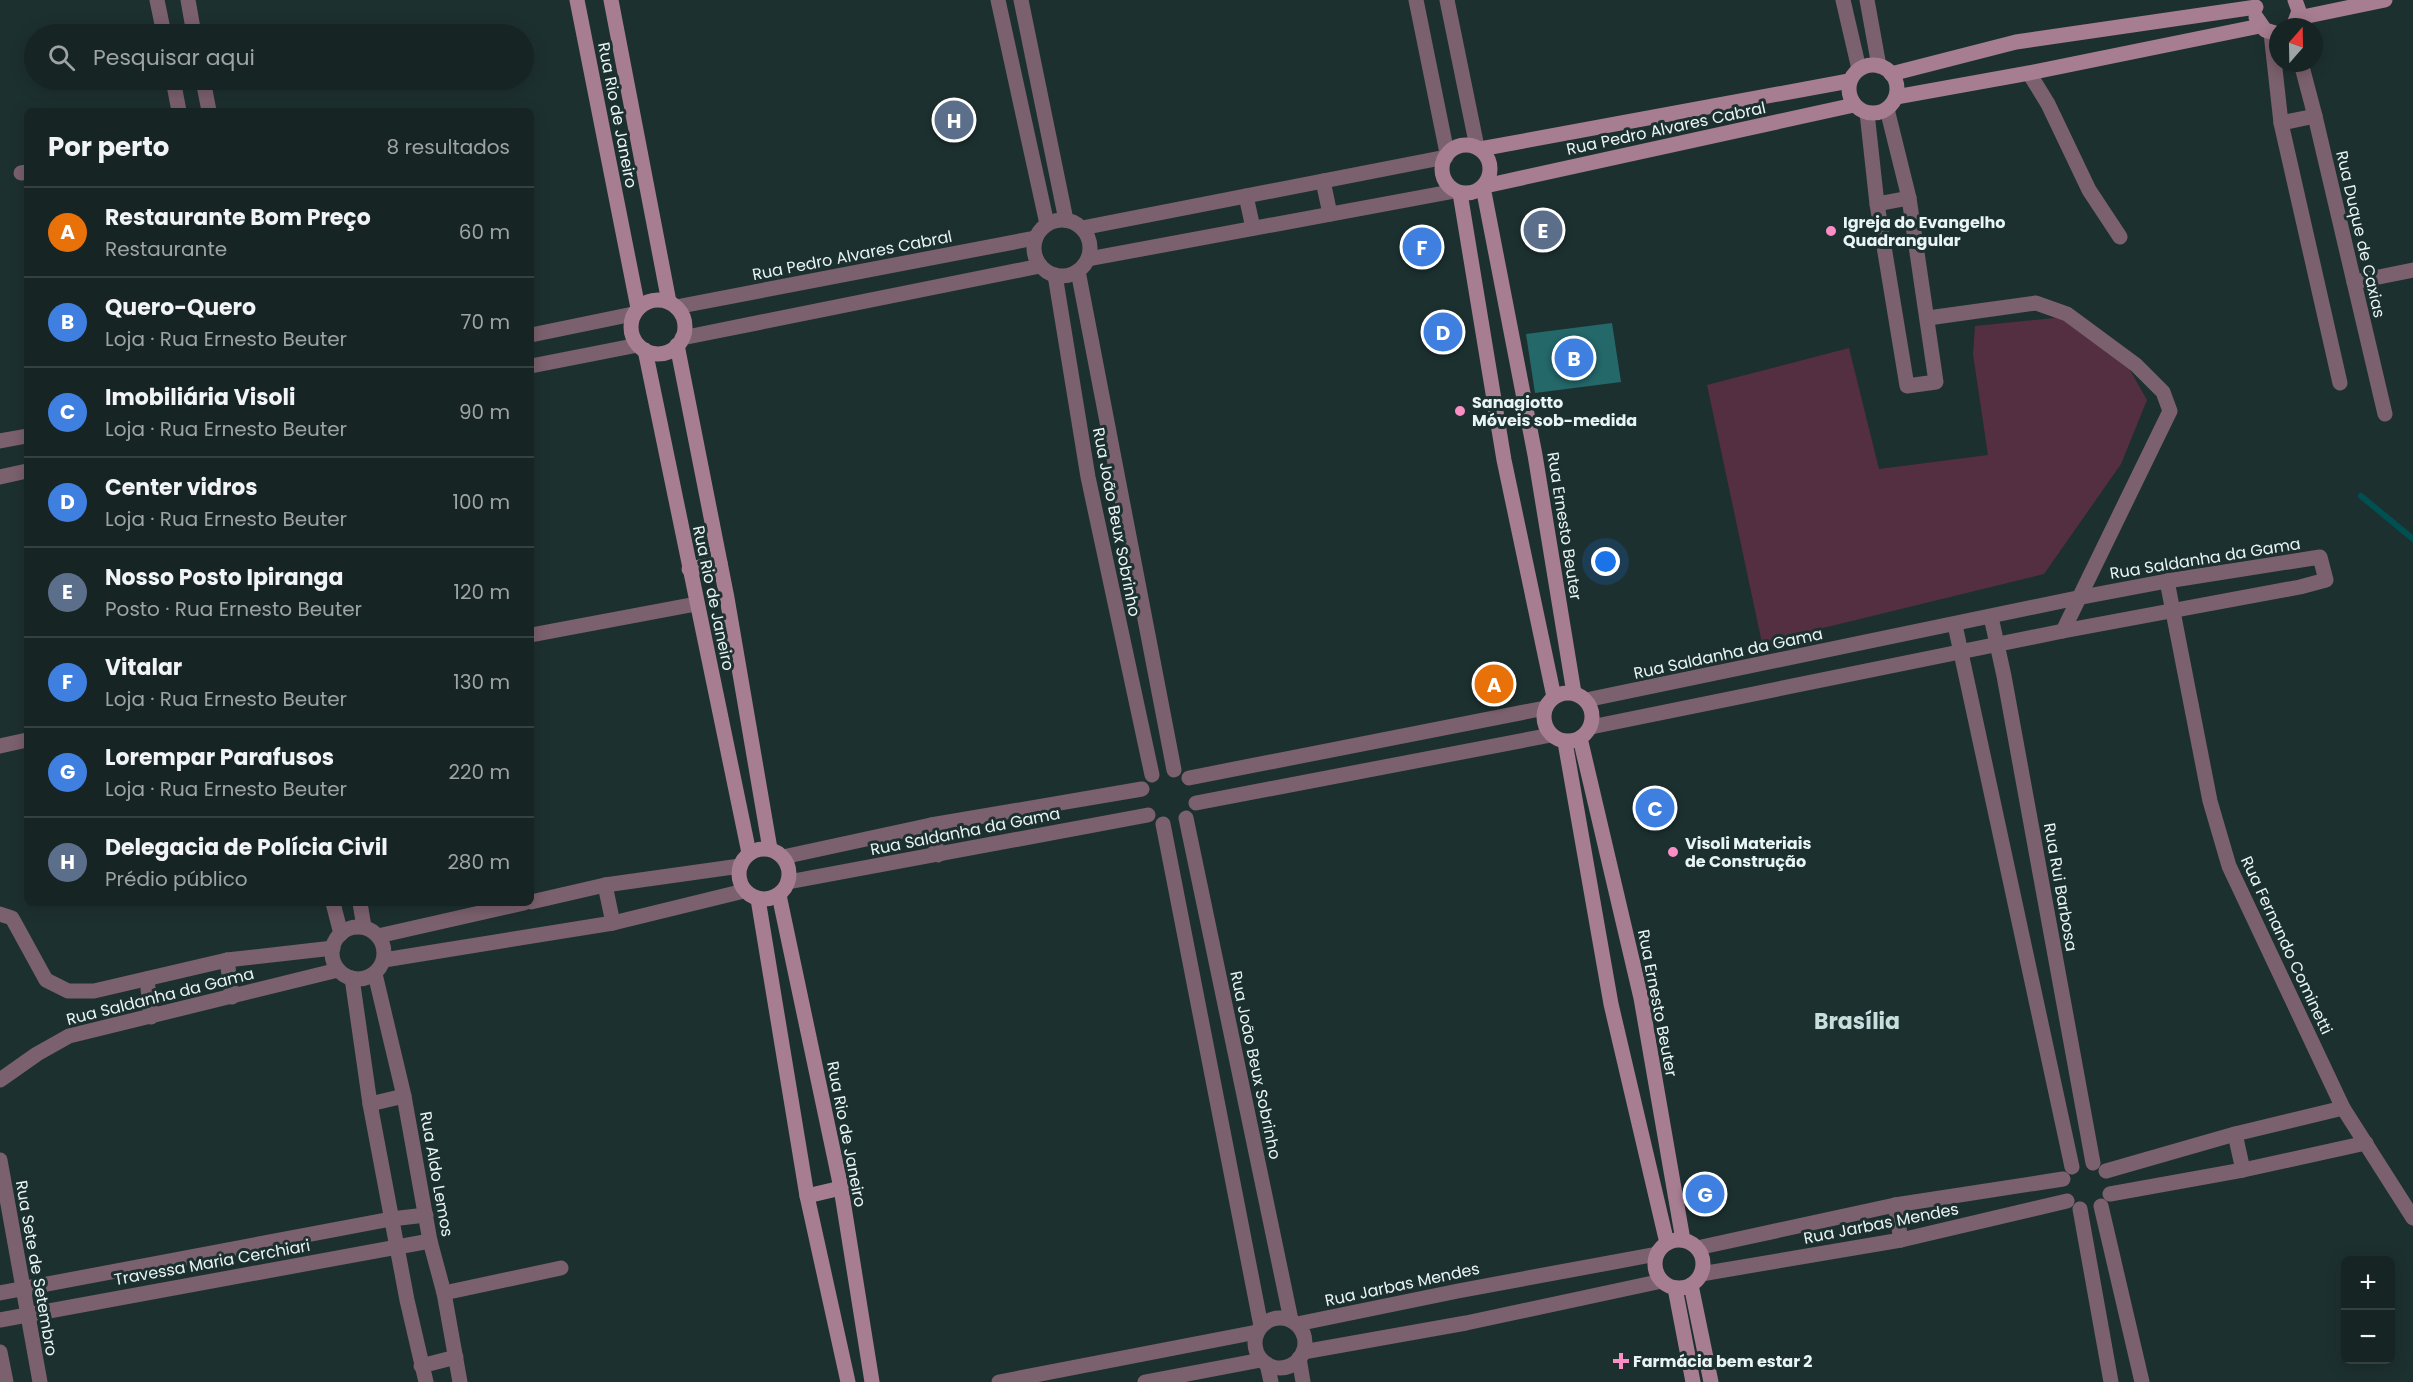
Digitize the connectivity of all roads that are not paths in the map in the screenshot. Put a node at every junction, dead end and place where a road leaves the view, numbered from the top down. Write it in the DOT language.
graph roads {
  1 [pos="157,0"];
  2 [pos="188,0"];
  3 [pos="576,0"];
  4 [pos="611,0"];
  5 [pos="998,0"];
  6 [pos="1021,0"];
  7 [pos="1416,0"];
  8 [pos="1448,0"];
  9 [pos="1843,0"];
  10 [pos="1867,0"];
  11 [pos="2295,0"];
  12 [pos="2385,0"];
  13 [pos="2258,3"];
  14 [pos="2296,18"];
  15 [pos="2311,18"];
  16 [pos="162,24"];
  17 [pos="192,24"];
  18 [pos="2269,30"];
  19 [pos="2269,31"];
  20 [pos="1885,70"];
  21 [pos="2275,72"];
  22 [pos="2303,72"];
  23 [pos="2029,73"];
  24 [pos="1854,75"];
  25 [pos="175,90"];
  26 [pos="205,90"];
  27 [pos="1891,103"];
  28 [pos="178,108"];
  29 [pos="208,108"];
  30 [pos="1861,109"];
  31 [pos="2315,116"];
  32 [pos="2281,123"];
  33 [pos="1478,148"];
  34 [pos="1447,155"];
  35 [pos="1323,181"];
  36 [pos="1484,187"];
  37 [pos="1458,192"];
  38 [pos="1246,196"];
  39 [pos="1909,198"];
  40 [pos="1877,204"];
  41 [pos="1330,214"];
  42 [pos="1066,220"];
  43 [pos="1047,224"];
  44 [pos="1082,228"];
  45 [pos="1253,228"];
  46 [pos="2120,237"];
  47 [pos="1035,238"];
  48 [pos="1088,259"];
  49 [pos="1040,266"];
  50 [pos="2413,270"];
  51 [pos="1078,271"];
  52 [pos="1055,275"];
  53 [pos="2354,282"];
  54 [pos="672,305"];
  55 [pos="636,311"];
  56 [pos="1928,318"];
  57 [pos="534,334"];
  58 [pos="680,341"];
  59 [pos="641,348"];
  60 [pos="534,366"];
  61 [pos="2340,383"];
  62 [pos="2385,414"];
  63 [pos="24,437"];
  64 [pos="0,441"];
  65 [pos="24,472"];
  66 [pos="0,477"];
  67 [pos="720,563"];
  68 [pos="689,569"];
  69 [pos="2167,581"];
  70 [pos="2077,598"];
  71 [pos="696,604"];
  72 [pos="2174,611"];
  73 [pos="1991,618"];
  74 [pos="1955,624"];
  75 [pos="2063,631"];
  76 [pos="534,634"];
  77 [pos="1997,645"];
  78 [pos="1961,653"];
  79 [pos="1580,697"];
  80 [pos="1549,703"];
  81 [pos="1586,733"];
  82 [pos="1558,738"];
  83 [pos="24,741"];
  84 [pos="0,746"];
  85 [pos="1174,770"];
  86 [pos="1152,775"];
  87 [pos="1189,778"];
  88 [pos="1142,789"];
  89 [pos="1196,804"];
  90 [pos="1148,815"];
  91 [pos="1186,818"];
  92 [pos="1163,824"];
  93 [pos="931,825"];
  94 [pos="776,853"];
  95 [pos="938,855"];
  96 [pos="744,860"];
  97 [pos="788,882"];
  98 [pos="605,885"];
  99 [pos="751,895"];
  100 [pos="779,895"];
  101 [pos="534,901"];
  102 [pos="334,906"];
  103 [pos="360,906"];
  104 [pos="512,906"];
  105 [pos="0,914"];
  106 [pos="613,923"];
  107 [pos="364,927"];
  108 [pos="341,934"];
  109 [pos="378,936"];
  110 [pos="333,948"];
  111 [pos="227,960"];
  112 [pos="384,960"];
  113 [pos="338,970"];
  114 [pos="375,974"];
  115 [pos="352,978"];
  116 [pos="147,979"];
  117 [pos="232,997"];
  118 [pos="151,1017"];
  119 [pos="0,1080"];
  120 [pos="404,1096"];
  121 [pos="370,1104"];
  122 [pos="2343,1108"];
  123 [pos="2235,1134"];
  124 [pos="2366,1143"];
  125 [pos="0,1160"];
  126 [pos="2099,1167"];
  127 [pos="2243,1170"];
  128 [pos="2068,1173"];
  129 [pos="841,1188"];
  130 [pos="807,1196"];
  131 [pos="2106,1200"];
  132 [pos="1895,1205"];
  133 [pos="2074,1205"];
  134 [pos="426,1215"];
  135 [pos="2413,1218"];
  136 [pos="391,1219"];
  137 [pos="1901,1240"];
  138 [pos="430,1241"];
  139 [pos="1690,1244"];
  140 [pos="398,1246"];
  141 [pos="1662,1249"];
  142 [pos="561,1268"];
  143 [pos="1696,1280"];
  144 [pos="1669,1285"];
  145 [pos="22,1289"];
  146 [pos="0,1293"];
  147 [pos="444,1293"];
  148 [pos="26,1314"];
  149 [pos="0,1320"];
  150 [pos="1294,1322"];
  151 [pos="1259,1329"];
  152 [pos="0,1352"];
  153 [pos="1301,1355"];
  154 [pos="456,1357"];
  155 [pos="1264,1362"];
  156 [pos="421,1366"];
  157 [pos="6,1382"];
  158 [pos="40,1382"];
  159 [pos="426,1382"];
  160 [pos="460,1382"];
  161 [pos="848,1382"];
  162 [pos="872,1382"];
  163 [pos="999,1382"];
  164 [pos="1145,1382"];
  165 [pos="1271,1382"];
  166 [pos="1303,1382"];
  167 [pos="1693,1382"];
  168 [pos="1711,1382"];
  169 [pos="2111,1382"];
  170 [pos="2142,1382"];
  1 -- 16 [label="street"];
  2 -- 17 [label="street"];
  3 -- 55 [label="street, Rua Rio de Janeiro"];
  4 -- 54 [label="street, Rua Rio de Janeiro"];
  5 -- 43 [label="street"];
  6 -- 42 [label="street"];
  7 -- 34 [label="street"];
  8 -- 33 [label="street"];
  9 -- 24 [label="street"];
  10 -- 20 [label="street"];
  11 -- 14 [label="street"];
  12 -- 15 [label="street"];
  13 -- 18 [label="street"];
  13 -- 20 [label="street"];
  19 -- 23 [label="street"];
  20 -- 24 [label="street"];
  20 -- 27 [label="street"];
  21 -- 32 [label="street"];
  22 -- 31 [label="street, Rua Duque de Caxias"];
  23 -- 27 [label="street"];
  23 -- 46 [label="street"];
  24 -- 30 [label="street"];
  24 -- 33 [label="street, Rua Pedro Alvares Cabral"];
  25 -- 28 [label="street"];
  26 -- 29 [label="street"];
  27 -- 30 [label="street"];
  27 -- 39 [label="street"];
  30 -- 36 [label="street, Rua Pedro Alvares Cabral"];
  30 -- 40 [label="street"];
  31 -- 32 [label="street"];
  31 -- 53 [label="street, Rua Duque de Caxias"];
  32 -- 61 [label="street"];
  33 -- 34 [label="street"];
  33 -- 36 [label="street"];
  34 -- 35 [label="street"];
  34 -- 37 [label="street"];
  35 -- 38 [label="street"];
  35 -- 41 [label="street"];
  36 -- 37 [label="street"];
  36 -- 79 [label="street, Rua Ernesto Beuter"];
  37 -- 41 [label="street"];
  37 -- 80 [label="street"];
  38 -- 44 [label="street"];
  38 -- 45 [label="street"];
  39 -- 40 [label="street"];
  39 -- 56 [label="street"];
  40 -- 56 [label="street"];
  41 -- 45 [label="street"];
  42 -- 43 [label="street"];
  42 -- 44 [label="street"];
  43 -- 47 [label="street"];
  44 -- 48 [label="street"];
  45 -- 48 [label="street"];
  47 -- 49 [label="street"];
  47 -- 54 [label="street, Rua Pedro Alvares Cabral"];
  48 -- 51 [label="street"];
  49 -- 52 [label="street"];
  49 -- 58 [label="street"];
  50 -- 53 [label="street"];
  51 -- 52 [label="street"];
  51 -- 85 [label="street, Rua João Beux Sobrinho"];
  52 -- 86 [label="street, Rua João Beux Sobrinho"];
  53 -- 62 [label="street, Rua Duque de Caxias"];
  54 -- 55 [label="street"];
  54 -- 58 [label="street"];
  55 -- 57 [label="street"];
  55 -- 59 [label="street"];
  56 -- 70 [label="street"];
  58 -- 59 [label="street"];
  58 -- 67 [label="street, Rua Rio de Janeiro"];
  59 -- 60 [label="street"];
  59 -- 68 [label="street, Rua Rio de Janeiro"];
  63 -- 64 [label="street"];
  65 -- 66 [label="street"];
  67 -- 68 [label="street"];
  67 -- 94 [label="street, Rua Rio de Janeiro"];
  68 -- 71 [label="street, Rua Rio de Janeiro"];
  69 -- 70 [label="street, Rua Saldanha da Gama"];
  69 -- 72 [label="street, Rua Fernando Cominetti"];
  69 -- 72 [label="street, Rua Saldanha da Gama"];
  70 -- 73 [label="street, Rua Saldanha da Gama"];
  70 -- 75 [label="street"];
  71 -- 76 [label="street"];
  71 -- 96 [label="street, Rua Rio de Janeiro"];
  72 -- 75 [label="street, Rua Saldanha da Gama"];
  72 -- 122 [label="street, Rua Fernando Cominetti"];
  73 -- 74 [label="street, Rua Saldanha da Gama"];
  73 -- 77 [label="street, Rua Rui Barbosa"];
  74 -- 78 [label="street"];
  74 -- 79 [label="street, Rua Saldanha da Gama"];
  75 -- 77 [label="street, Rua Saldanha da Gama"];
  77 -- 78 [label="street, Rua Saldanha da Gama"];
  77 -- 126 [label="street, Rua Rui Barbosa"];
  78 -- 81 [label="street, Rua Saldanha da Gama"];
  78 -- 128 [label="street"];
  79 -- 80 [label="street"];
  79 -- 81 [label="street"];
  80 -- 82 [label="street"];
  80 -- 87 [label="street"];
  81 -- 82 [label="street"];
  81 -- 139 [label="street, Rua Ernesto Beuter"];
  82 -- 89 [label="street"];
  82 -- 141 [label="street"];
  83 -- 84 [label="street"];
  85 -- 86 [label="street"];
  85 -- 87 [label="street"];
  86 -- 88 [label="street"];
  87 -- 89 [label="street"];
  88 -- 90 [label="street"];
  88 -- 93 [label="street, Rua Saldanha da Gama"];
  89 -- 91 [label="street"];
  90 -- 92 [label="street"];
  90 -- 95 [label="street, Rua Saldanha da Gama"];
  91 -- 92 [label="street"];
  91 -- 150 [label="street, Rua João Beux Sobrinho"];
  92 -- 151 [label="street"];
  93 -- 94 [label="street, Rua Saldanha da Gama"];
  93 -- 95 [label="street"];
  94 -- 96 [label="street"];
  94 -- 97 [label="street"];
  95 -- 97 [label="street, Rua Saldanha da Gama"];
  96 -- 98 [label="street"];
  96 -- 99 [label="street"];
  97 -- 100 [label="street"];
  98 -- 101 [label="street"];
  98 -- 106 [label="street"];
  99 -- 100 [label="street"];
  99 -- 106 [label="street"];
  99 -- 130 [label="street"];
  100 -- 129 [label="street, Rua Rio de Janeiro"];
  102 -- 108 [label="street"];
  103 -- 107 [label="street"];
  104 -- 109 [label="street"];
  105 -- 116 [label="street, Rua Saldanha da Gama"];
  106 -- 112 [label="street"];
  107 -- 108 [label="street"];
  107 -- 109 [label="street"];
  108 -- 110 [label="street"];
  109 -- 112 [label="street"];
  110 -- 111 [label="street, Rua Saldanha da Gama"];
  110 -- 113 [label="street"];
  111 -- 116 [label="street, Rua Saldanha da Gama"];
  111 -- 117 [label="street"];
  112 -- 114 [label="street"];
  113 -- 115 [label="street"];
  113 -- 117 [label="street, Rua Saldanha da Gama"];
  114 -- 115 [label="street"];
  114 -- 120 [label="street, Rua Aldo Lemos"];
  115 -- 121 [label="street"];
  116 -- 118 [label="street"];
  117 -- 118 [label="street, Rua Saldanha da Gama"];
  118 -- 119 [label="street, Rua Saldanha da Gama"];
  120 -- 121 [label="street"];
  120 -- 134 [label="street, Rua Aldo Lemos"];
  121 -- 136 [label="street"];
  122 -- 123 [label="street"];
  122 -- 124 [label="street, Rua Fernando Cominetti"];
  123 -- 126 [label="street"];
  123 -- 127 [label="street"];
  124 -- 127 [label="street"];
  124 -- 135 [label="street, Rua Fernando Cominetti"];
  125 -- 145 [label="street, Rua Sete de Setembro"];
  126 -- 128 [label="street"];
  126 -- 131 [label="street"];
  127 -- 131 [label="street"];
  128 -- 132 [label="street, Rua Jarbas Mendes"];
  128 -- 133 [label="street"];
  129 -- 130 [label="street"];
  129 -- 162 [label="street, Rua Rio de Janeiro"];
  130 -- 161 [label="street"];
  131 -- 133 [label="street"];
  131 -- 170 [label="street"];
  132 -- 137 [label="street"];
  132 -- 139 [label="street, Rua Jarbas Mendes"];
  133 -- 137 [label="street, Rua Jarbas Mendes"];
  133 -- 169 [label="street"];
  134 -- 136 [label="street, Travessa Maria Cerchiari"];
  134 -- 138 [label="street, Rua Aldo Lemos"];
  136 -- 140 [label="street"];
  136 -- 145 [label="street, Travessa Maria Cerchiari"];
  137 -- 143 [label="street, Rua Jarbas Mendes"];
  138 -- 140 [label="street, Travessa Maria Cerchiari"];
  138 -- 147 [label="street, Rua Aldo Lemos"];
  139 -- 141 [label="street"];
  139 -- 143 [label="street"];
  140 -- 148 [label="street, Travessa Maria Cerchiari"];
  140 -- 156 [label="street"];
  141 -- 144 [label="street"];
  141 -- 150 [label="street, Rua Jarbas Mendes"];
  142 -- 147 [label="street"];
  143 -- 144 [label="street"];
  143 -- 168 [label="street"];
  144 -- 153 [label="street"];
  144 -- 167 [label="street"];
  145 -- 146 [label="street, Travessa Maria Cerchiari"];
  145 -- 148 [label="street, Rua Sete de Setembro"];
  147 -- 154 [label="street, Rua Aldo Lemos"];
  148 -- 149 [label="street, Travessa Maria Cerchiari"];
  148 -- 158 [label="street, Rua Sete de Setembro"];
  150 -- 151 [label="street"];
  150 -- 153 [label="street"];
  151 -- 155 [label="street"];
  151 -- 163 [label="street"];
  152 -- 157 [label="street"];
  153 -- 155 [label="street"];
  153 -- 166 [label="street"];
  154 -- 156 [label="street"];
  154 -- 160 [label="street, Rua Aldo Lemos"];
  155 -- 164 [label="street"];
  155 -- 165 [label="street"];
  156 -- 159 [label="street"];
}
